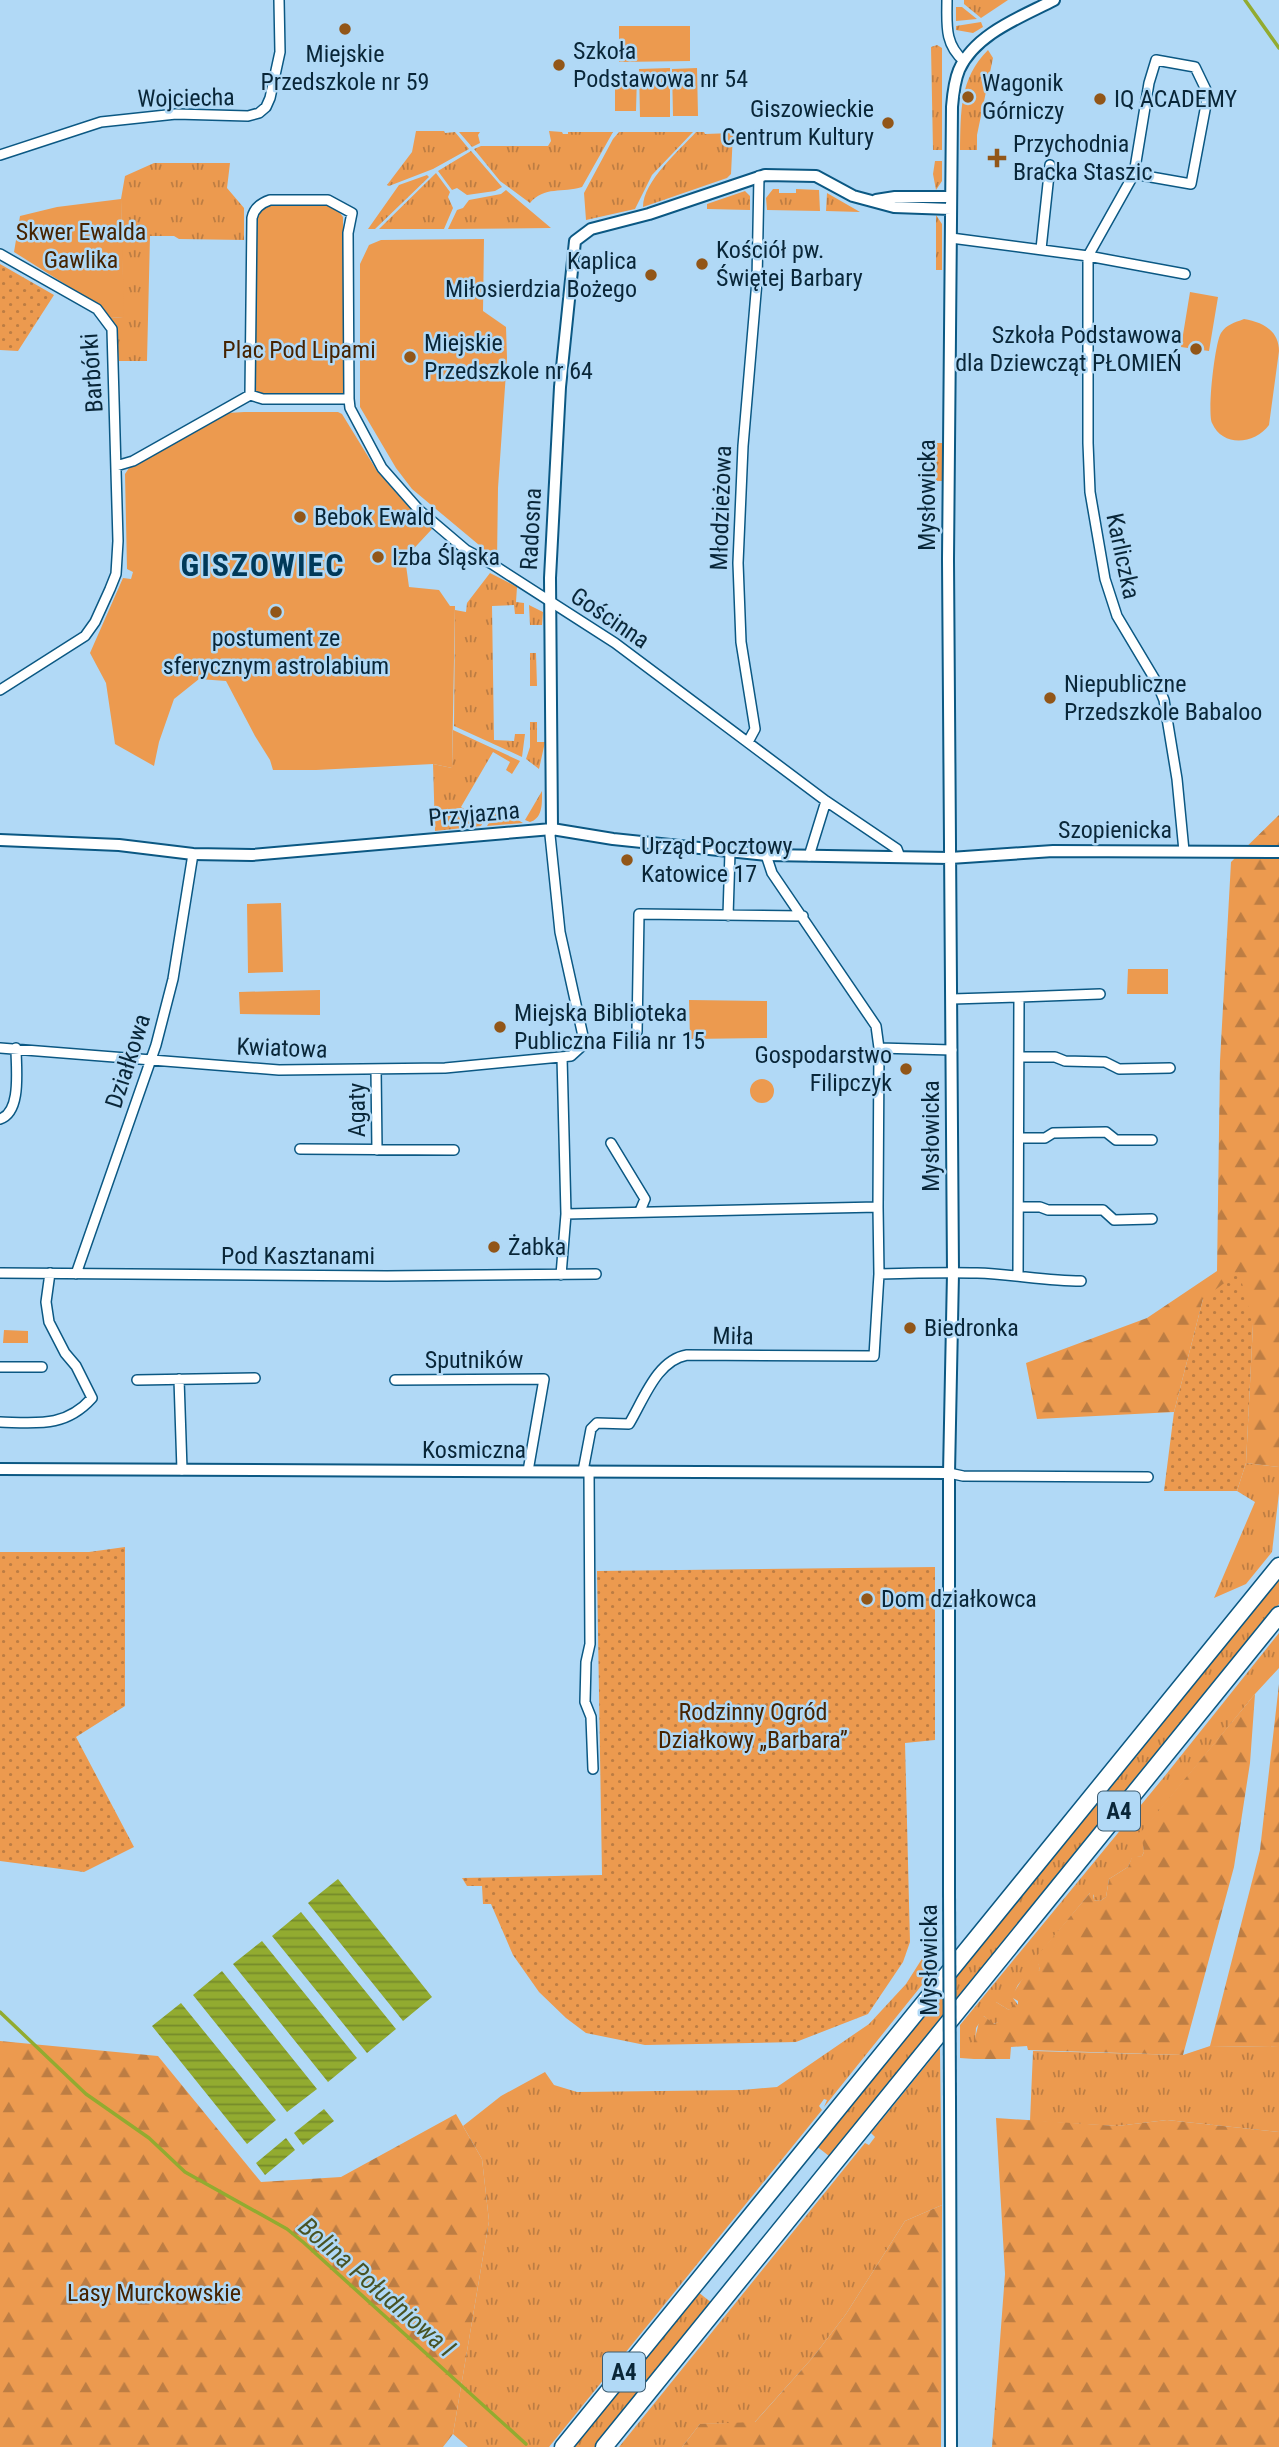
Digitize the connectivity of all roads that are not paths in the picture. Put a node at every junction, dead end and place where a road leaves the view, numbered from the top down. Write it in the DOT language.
graph roads {
  1 [pos="279,0"];
  2 [pos="947,0"];
  3 [pos="1054,0"];
  4 [pos="964,61"];
  5 [pos="0,155"];
  6 [pos="1050,165"];
  7 [pos="1134,174"];
  8 [pos="759,176"];
  9 [pos="951,197"];
  10 [pos="870,201"];
  11 [pos="951,209"];
  12 [pos="951,238"];
  13 [pos="1041,249"];
  14 [pos="0,254"];
  15 [pos="1088,256"];
  16 [pos="1185,274"];
  17 [pos="250,396"];
  18 [pos="349,400"];
  19 [pos="116,466"];
  20 [pos="549,601"];
  21 [pos="0,690"];
  22 [pos="748,742"];
  23 [pos="826,802"];
  24 [pos="552,828"];
  25 [pos="0,840"];
  26 [pos="1184,851"];
  27 [pos="730,852"];
  28 [pos="1279,852"];
  29 [pos="193,854"];
  30 [pos="766,855"];
  31 [pos="809,856"];
  32 [pos="900,857"];
  33 [pos="950,858"];
  34 [pos="728,916"];
  35 [pos="803,916"];
  36 [pos="1100,995"];
  37 [pos="1019,998"];
  38 [pos="952,999"];
  39 [pos="638,1032"];
  40 [pos="0,1048"];
  41 [pos="16,1048"];
  42 [pos="879,1048"];
  43 [pos="952,1050"];
  44 [pos="562,1057"];
  45 [pos="1020,1057"];
  46 [pos="151,1060"];
  47 [pos="1170,1068"];
  48 [pos="376,1069"];
  49 [pos="0,1119"];
  50 [pos="1020,1138"];
  51 [pos="1152,1140"];
  52 [pos="611,1143"];
  53 [pos="300,1150"];
  54 [pos="377,1150"];
  55 [pos="454,1150"];
  56 [pos="878,1207"];
  57 [pos="1019,1207"];
  58 [pos="640,1211"];
  59 [pos="566,1214"];
  60 [pos="1152,1219"];
  61 [pos="0,1273"];
  62 [pos="50,1273"];
  63 [pos="953,1273"];
  64 [pos="76,1274"];
  65 [pos="878,1274"];
  66 [pos="561,1275"];
  67 [pos="596,1275"];
  68 [pos="1018,1276"];
  69 [pos="1081,1280"];
  70 [pos="0,1367"];
  71 [pos="42,1367"];
  72 [pos="255,1378"];
  73 [pos="179,1379"];
  74 [pos="137,1380"];
  75 [pos="395,1380"];
  76 [pos="0,1422"];
  77 [pos="0,1469"];
  78 [pos="182,1470"];
  79 [pos="528,1471"];
  80 [pos="586,1471"];
  81 [pos="949,1473"];
  82 [pos="1148,1477"];
  83 [pos="1279,1566"];
  84 [pos="1279,1615"];
  85 [pos="593,1769"];
  86 [pos="563,2447"];
  87 [pos="604,2447"];
  88 [pos="951,2447"];
  1 -- 5 [label="street, Wojciecha"];
  2 -- 4 [label="street"];
  3 -- 4 [label="street"];
  4 -- 9 [label="street, Mysłowicka"];
  6 -- 13 [label="street"];
  7 -- 7 [label="street, Karliczka"];
  7 -- 15 [label="street, Karliczka"];
  8 -- 10 [label="street"];
  8 -- 20 [label="street, Radosna"];
  8 -- 22 [label="street, Młodzieżowa"];
  9 -- 10 [label="street"];
  9 -- 11 [label="street, Mysłowicka"];
  10 -- 11 [label="street"];
  11 -- 12 [label="street, Mysłowicka"];
  12 -- 13 [label="street"];
  12 -- 33 [label="street, Mysłowicka"];
  13 -- 15 [label="street"];
  14 -- 19 [label="street, Barbórki"];
  15 -- 16 [label="street"];
  15 -- 26 [label="street, Karliczka"];
  17 -- 18 [label="street"];
  17 -- 18 [label="street"];
  17 -- 19 [label="street"];
  18 -- 20 [label="street, Gościnna"];
  19 -- 21 [label="street, Barbórki"];
  20 -- 22 [label="street, Gościnna"];
  20 -- 24 [label="street, Radosna"];
  22 -- 23 [label="street"];
  23 -- 31 [label="street"];
  23 -- 32 [label="street"];
  24 -- 27 [label="street, Przyjazna"];
  24 -- 29 [label="street, Przyjazna"];
  24 -- 44 [label="street"];
  25 -- 29 [label="street, Przyjazna"];
  26 -- 28 [label="street, Szopienicka"];
  26 -- 33 [label="street, Szopienicka"];
  27 -- 30 [label="street, Przyjazna"];
  27 -- 34 [label="street"];
  29 -- 46 [label="street, Działkowa"];
  30 -- 31 [label="street, Przyjazna"];
  30 -- 35 [label="street, Miła"];
  31 -- 32 [label="street, Przyjazna"];
  32 -- 33 [label="street, Przyjazna"];
  33 -- 38 [label="street, Mysłowicka"];
  34 -- 35 [label="street"];
  34 -- 39 [label="street"];
  35 -- 42 [label="street, Miła"];
  36 -- 37 [label="street"];
  37 -- 38 [label="street"];
  37 -- 45 [label="street"];
  38 -- 43 [label="street, Mysłowicka"];
  40 -- 41 [label="street, Kwiatowa"];
  41 -- 46 [label="street, Kwiatowa"];
  41 -- 49 [label="street"];
  42 -- 43 [label="street"];
  42 -- 56 [label="street, Miła"];
  43 -- 63 [label="street, Mysłowicka"];
  44 -- 48 [label="street, Kwiatowa"];
  44 -- 59 [label="street"];
  45 -- 47 [label="street"];
  45 -- 50 [label="street"];
  46 -- 48 [label="street, Kwiatowa"];
  46 -- 64 [label="street, Działkowa"];
  48 -- 54 [label="street, Agaty"];
  50 -- 51 [label="street"];
  50 -- 57 [label="street"];
  52 -- 58 [label="street"];
  53 -- 54 [label="street, Agaty"];
  54 -- 55 [label="street, Agaty"];
  56 -- 58 [label="street"];
  56 -- 65 [label="street, Miła"];
  57 -- 60 [label="street"];
  57 -- 68 [label="street"];
  58 -- 59 [label="street"];
  59 -- 66 [label="street"];
  61 -- 62 [label="street, Pod Kasztanami"];
  62 -- 64 [label="street, Pod Kasztanami"];
  62 -- 76 [label="street"];
  63 -- 65 [label="street"];
  63 -- 68 [label="street"];
  63 -- 81 [label="street, Mysłowicka"];
  64 -- 66 [label="street, Pod Kasztanami"];
  65 -- 80 [label="street, Miła"];
  66 -- 67 [label="street, Pod Kasztanami"];
  68 -- 69 [label="street"];
  70 -- 71 [label="street"];
  72 -- 73 [label="street"];
  73 -- 74 [label="street"];
  73 -- 78 [label="street"];
  75 -- 79 [label="street, Sputników"];
  77 -- 78 [label="street, Kosmiczna"];
  78 -- 79 [label="street, Kosmiczna"];
  79 -- 80 [label="street, Kosmiczna"];
  80 -- 81 [label="street, Kosmiczna"];
  80 -- 85 [label="street"];
  81 -- 82 [label="street"];
  81 -- 88 [label="street, Mysłowicka, bridge"];
  83 -- 86 [label="highway, A4"];
  84 -- 87 [label="highway, A4"];
}
